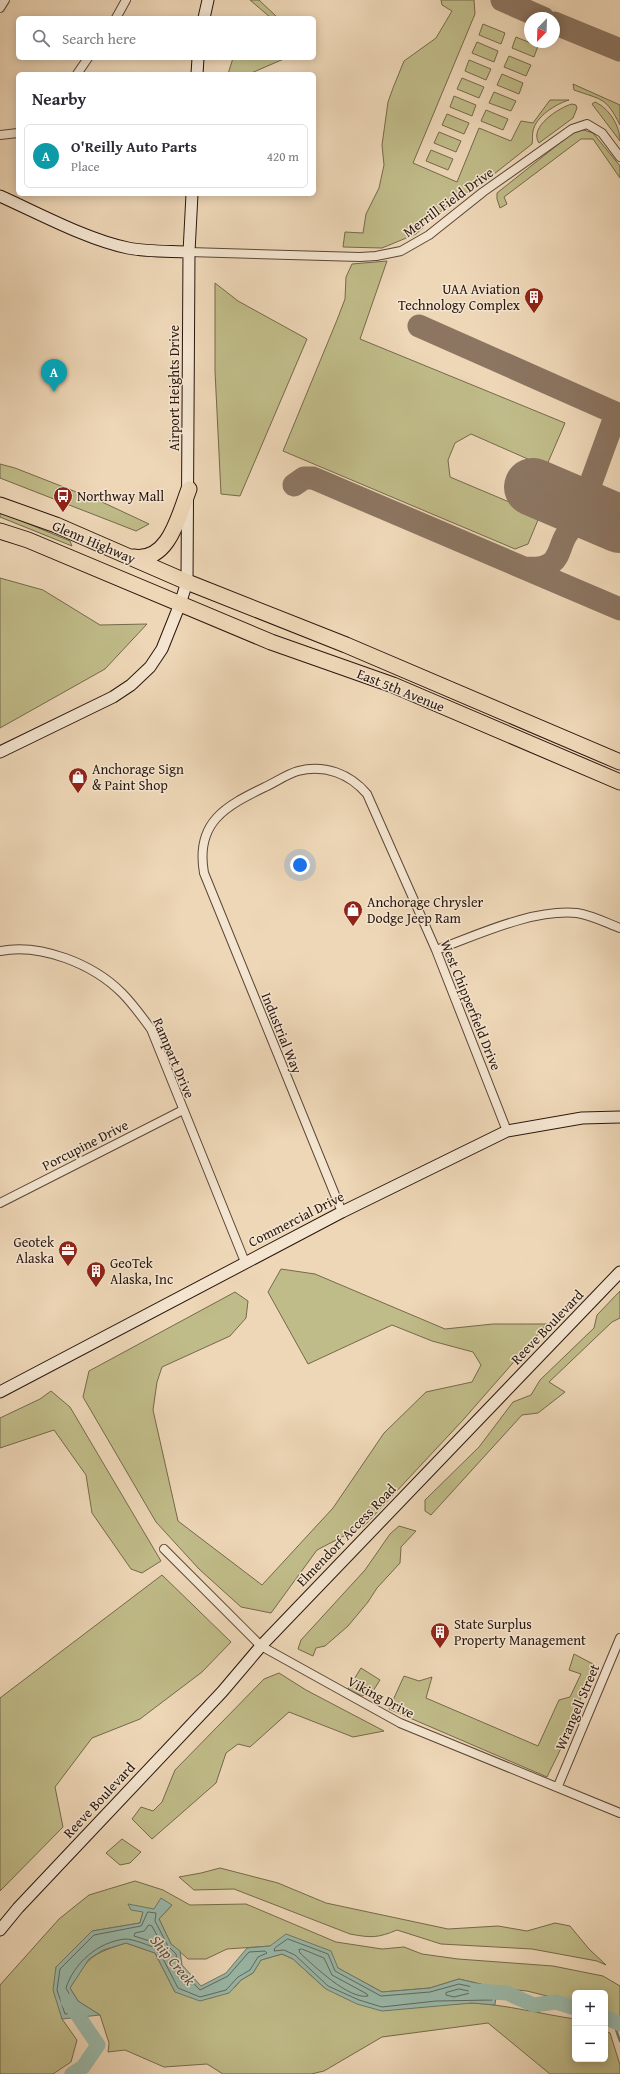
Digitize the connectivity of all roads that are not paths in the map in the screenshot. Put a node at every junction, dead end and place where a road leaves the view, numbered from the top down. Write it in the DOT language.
graph roads {
  1 [pos="5,0"];
  2 [pos="126,0"];
  3 [pos="208,0"];
  4 [pos="0,8"];
  5 [pos="117,16"];
  6 [pos="204,16"];
  7 [pos="87,60"];
  8 [pos="198,60"];
  9 [pos="78,72"];
  10 [pos="197,72"];
  11 [pos="16,133"];
  12 [pos="0,135"];
  13 [pos="620,157"];
  14 [pos="0,196"];
  15 [pos="192,196"];
  16 [pos="189,252"];
  17 [pos="189,489"];
  18 [pos="0,505"];
  19 [pos="0,531"];
  20 [pos="128,556"];
  21 [pos="187,582"];
  22 [pos="180,604"];
  23 [pos="0,752"];
  24 [pos="620,762"];
  25 [pos="312,769"];
  26 [pos="620,782"];
  27 [pos="620,928"];
  28 [pos="436,950"];
  29 [pos="0,951"];
  30 [pos="183,1110"];
  31 [pos="620,1117"];
  32 [pos="507,1131"];
  33 [pos="0,1203"];
  34 [pos="342,1212"];
  35 [pos="245,1262"];
  36 [pos="620,1272"];
  37 [pos="0,1392"];
  38 [pos="496,1402"];
  39 [pos="164,1549"];
  40 [pos="620,1638"];
  41 [pos="261,1646"];
  42 [pos="222,1692"];
  43 [pos="558,1786"];
  44 [pos="620,1813"];
  45 [pos="0,1930"];
  1 -- 4 [label="street"];
  2 -- 5 [label="street"];
  3 -- 6 [label="street"];
  7 -- 9 [label="street"];
  8 -- 10 [label="street"];
  11 -- 12 [label="street"];
  13 -- 16 [label="street, Merrill Field Drive"];
  14 -- 16 [label="street"];
  15 -- 16 [label="street, Airport Heights Drive"];
  16 -- 17 [label="street, Airport Heights Drive"];
  17 -- 20 [label="highway"];
  17 -- 21 [label="street, Airport Heights Drive"];
  18 -- 20 [label="highway, Glenn Highway"];
  19 -- 22 [label="highway, Glenn Highway"];
  20 -- 21 [label="highway, Glenn Highway"];
  21 -- 22 [label="street, Airport Heights Drive"];
  21 -- 24 [label="highway, East 5th Avenue"];
  22 -- 23 [label="street, Airport Heights Drive"];
  22 -- 26 [label="highway, East 5th Avenue"];
  25 -- 28 [label="street, West Chipperfield Drive"];
  25 -- 34 [label="street, Industrial Way"];
  27 -- 28 [label="street"];
  28 -- 32 [label="street, West Chipperfield Drive"];
  29 -- 30 [label="street, Rampart Drive"];
  30 -- 33 [label="street, Porcupine Drive"];
  30 -- 35 [label="street, Rampart Drive"];
  31 -- 32 [label="street, Commercial Drive"];
  32 -- 34 [label="street, Commercial Drive"];
  34 -- 35 [label="street, Commercial Drive"];
  35 -- 37 [label="street, Commercial Drive"];
  36 -- 38 [label="street, Reeve Boulevard"];
  38 -- 41 [label="street, Elmendorf Access Road"];
  39 -- 41 [label="street, Viking Drive"];
  40 -- 43 [label="street, Wrangell Street"];
  41 -- 42 [label="street, Elmendorf Access Road"];
  41 -- 43 [label="street, Viking Drive"];
  42 -- 45 [label="street, Reeve Boulevard"];
  43 -- 44 [label="street, Viking Drive"];
}
